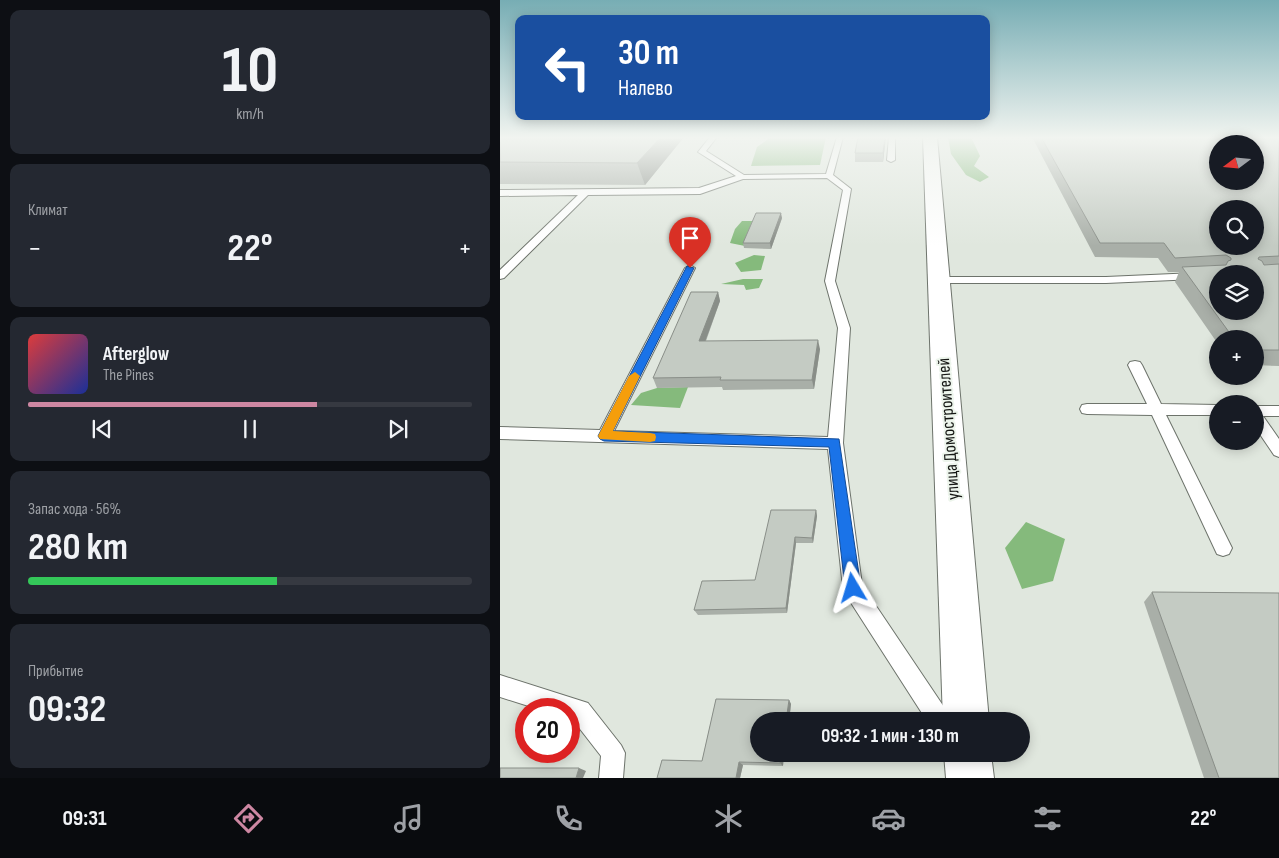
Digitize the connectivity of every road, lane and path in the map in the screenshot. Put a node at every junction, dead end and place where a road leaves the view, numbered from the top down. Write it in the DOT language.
graph roads {
  1 [pos="736,173"];
  2 [pos="932,173"];
  3 [pos="829,176"];
  4 [pos="742,177"];
  5 [pos="500,193"];
  6 [pos="584,193"];
  7 [pos="690,268"];
  8 [pos="1209,275"];
  9 [pos="500,276"];
  10 [pos="939,280"];
  11 [pos="1135,364"];
  12 [pos="1087,409"];
  13 [pos="1157,410"];
  14 [pos="1209,410"];
  15 [pos="1264,411"];
  16 [pos="1279,411"];
  17 [pos="1264,429"];
  18 [pos="500,433"];
  19 [pos="604,436"];
  20 [pos="835,442"];
  21 [pos="1279,451"];
  22 [pos="1223,548"];
  23 [pos="500,686"];
  24 [pos="934,712"];
  25 [pos="965,712"];
  26 [pos="611,778"];
  1 -- 4 [label="lane"];
  2 -- 10 [label="street, улица Домостроителей"];
  3 -- 4 [label="lane"];
  3 -- 20 [label="lane"];
  4 -- 6 [label="lane"];
  5 -- 6 [label="lane"];
  6 -- 9 [label="lane"];
  7 -- 19 [label="lane"];
  8 -- 10 [label="lane"];
  10 -- 25 [label="street, улица Домостроителей"];
  11 -- 13 [label="lane"];
  12 -- 13 [label="lane"];
  13 -- 14 [label="lane"];
  13 -- 22 [label="lane"];
  15 -- 16 [label="lane"];
  17 -- 21 [label="lane"];
  18 -- 19 [label="lane"];
  19 -- 20 [label="lane"];
  20 -- 24 [label="lane"];
  23 -- 26 [label="lane"];
}
